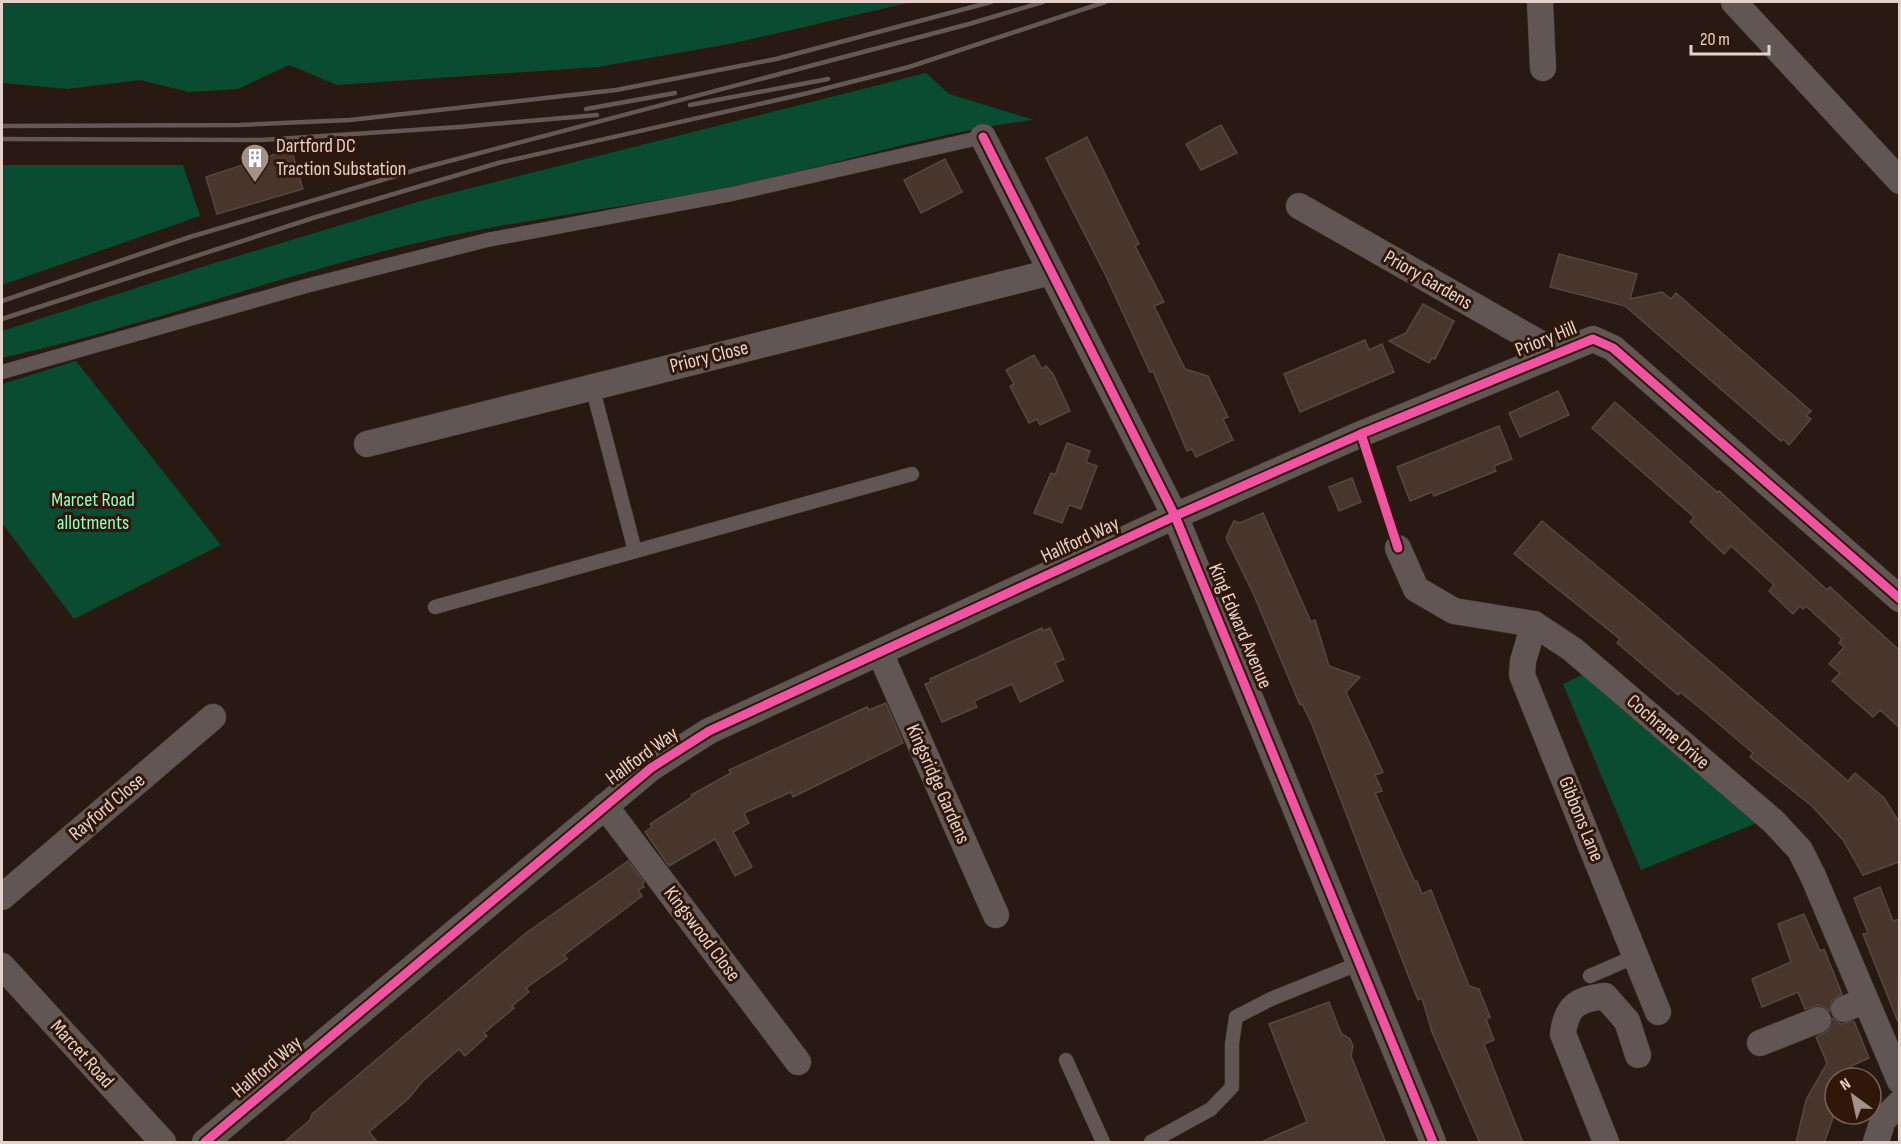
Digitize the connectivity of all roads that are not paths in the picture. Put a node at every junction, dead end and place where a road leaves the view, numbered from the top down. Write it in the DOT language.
graph roads {
  1 [pos="1540,2"];
  2 [pos="1734,2"];
  3 [pos="1543,68"];
  4 [pos="983,137"];
  5 [pos="1899,181"];
  6 [pos="1299,206"];
  7 [pos="1051,272"];
  8 [pos="1557,353"];
  9 [pos="2,372"];
  10 [pos="592,386"];
  11 [pos="366,444"];
  12 [pos="912,474"];
  13 [pos="1175,516"];
  14 [pos="1398,548"];
  15 [pos="635,551"];
  16 [pos="1899,599"];
  17 [pos="435,607"];
  18 [pos="1534,624"];
  19 [pos="880,653"];
  20 [pos="213,717"];
  21 [pos="605,806"];
  22 [pos="2,897"];
  23 [pos="996,915"];
  24 [pos="1636,956"];
  25 [pos="1360,963"];
  26 [pos="2,966"];
  27 [pos="1590,976"];
  28 [pos="1658,1012"];
  29 [pos="1818,1020"];
  30 [pos="1761,1043"];
  31 [pos="1638,1055"];
  32 [pos="1066,1060"];
  33 [pos="798,1062"];
  34 [pos="1899,1081"];
  35 [pos="1899,1103"];
  36 [pos="163,1143"];
  37 [pos="205,1143"];
  38 [pos="1103,1143"];
  39 [pos="1151,1143"];
  40 [pos="1433,1143"];
  41 [pos="1606,1143"];
  42 [pos="1876,1143"];
  1 -- 3 [label="street"];
  2 -- 5 [label="street"];
  4 -- 7 [label="street, King Edward Avenue"];
  4 -- 9 [label="lane"];
  6 -- 8 [label="street, Priory Gardens"];
  7 -- 10 [label="street, Priory Close"];
  7 -- 13 [label="street, King Edward Avenue"];
  8 -- 13 [label="street, Priory Hill"];
  8 -- 16 [label="street, Priory Hill"];
  10 -- 11 [label="street, Priory Close"];
  10 -- 15 [label="lane"];
  12 -- 15 [label="lane"];
  13 -- 19 [label="street, Hallford Way"];
  13 -- 25 [label="street, King Edward Avenue"];
  14 -- 18 [label="street, Cochrane Drive"];
  15 -- 17 [label="lane"];
  18 -- 24 [label="street, Gibbons Lane"];
  18 -- 34 [label="street, Cochrane Drive"];
  19 -- 21 [label="street, Hallford Way"];
  19 -- 23 [label="street, Kingsridge Gardens"];
  20 -- 22 [label="street, Rayford Close"];
  21 -- 33 [label="street, Kingswood Close"];
  21 -- 37 [label="street, Hallford Way"];
  24 -- 27 [label="lane"];
  24 -- 28 [label="street, Gibbons Lane"];
  25 -- 39 [label="lane"];
  25 -- 40 [label="street, King Edward Avenue"];
  26 -- 36 [label="street, Marcet Road"];
  29 -- 30 [label="street"];
  31 -- 41 [label="street"];
  32 -- 38 [label="lane"];
  35 -- 42 [label="street"];
}
